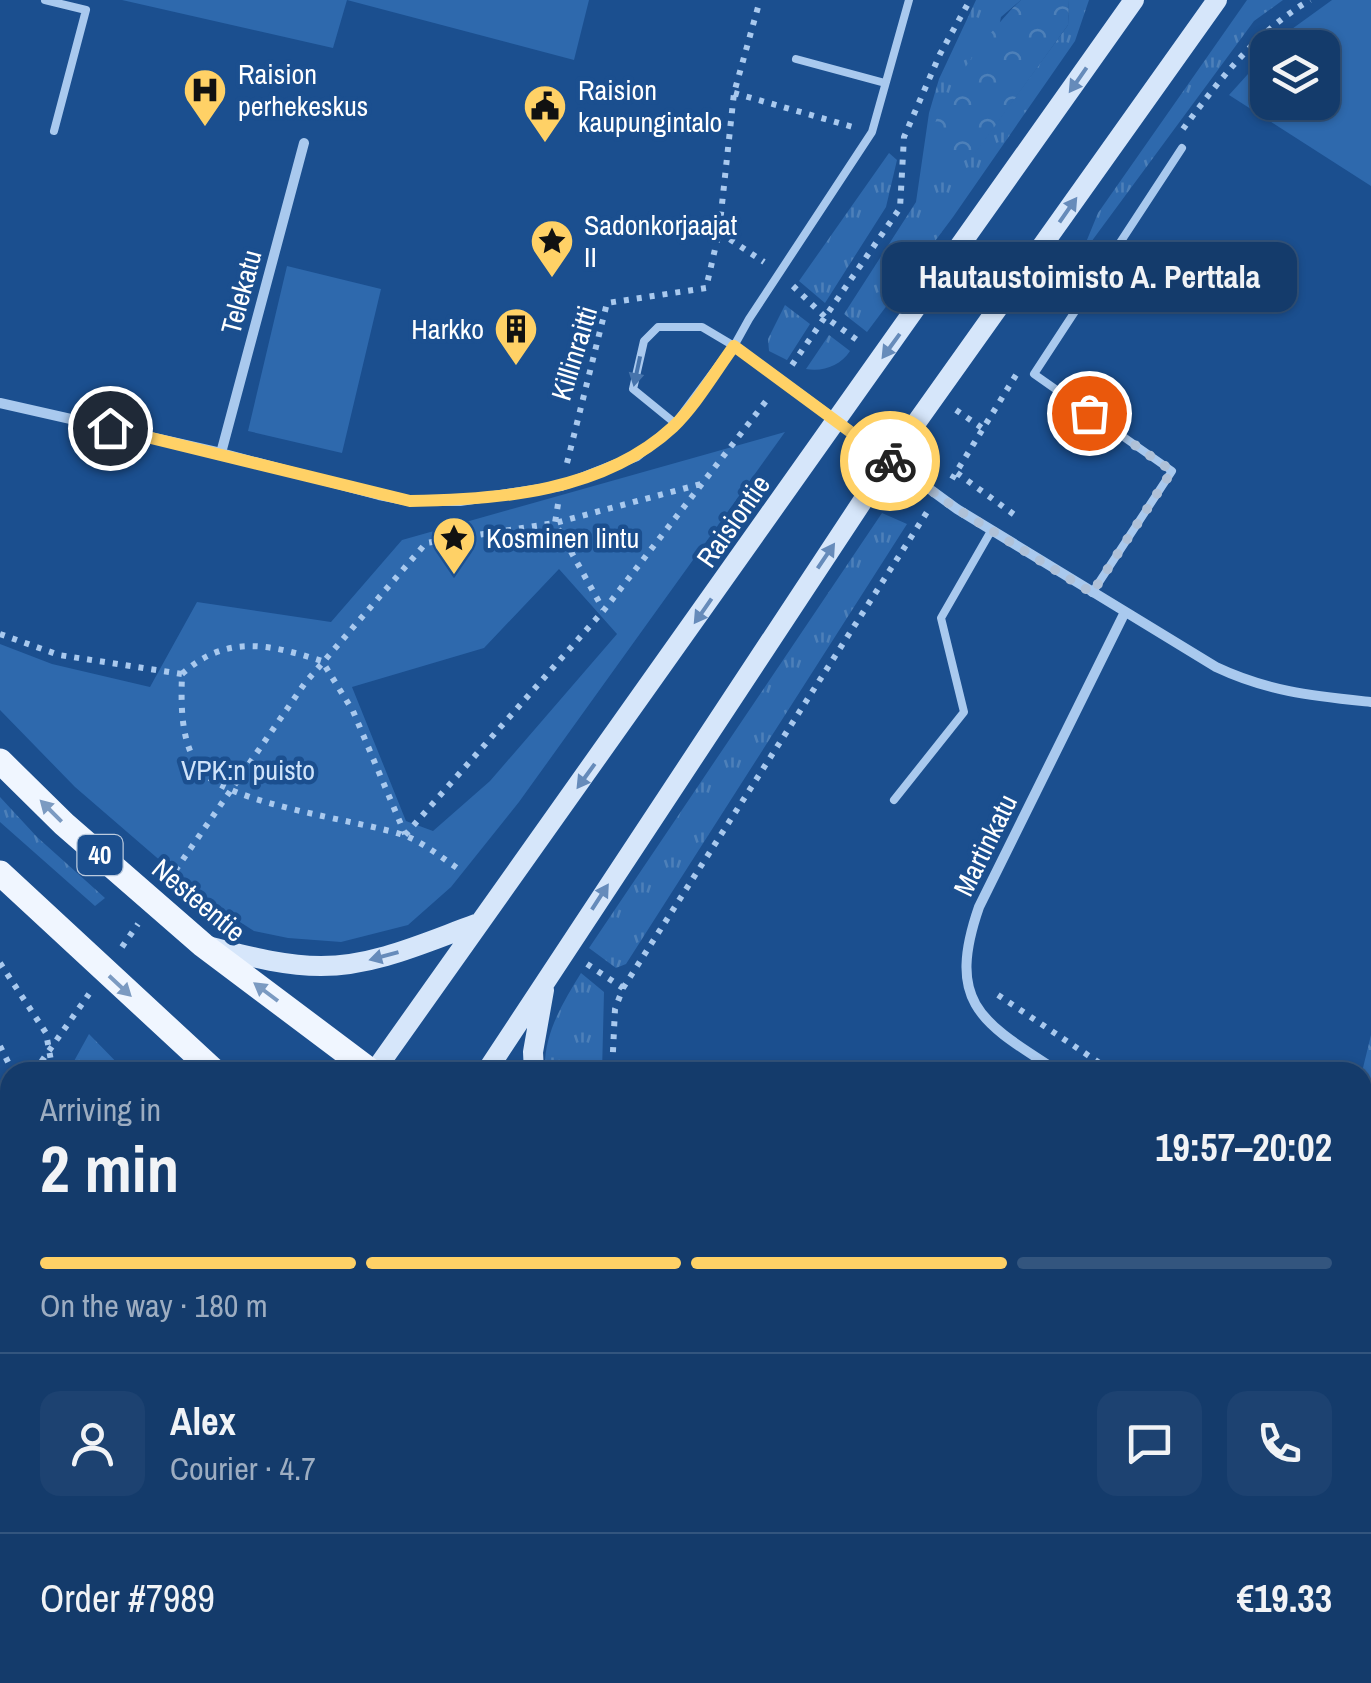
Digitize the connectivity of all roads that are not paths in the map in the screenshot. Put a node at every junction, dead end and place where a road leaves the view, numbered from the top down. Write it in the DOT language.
graph roads {
  1 [pos="45,0"];
  2 [pos="908,0"];
  3 [pos="1134,0"];
  4 [pos="1217,0"];
  5 [pos="796,59"];
  6 [pos="885,84"];
  7 [pos="54,132"];
  8 [pos="304,143"];
  9 [pos="1182,148"];
  10 [pos="734,346"];
  11 [pos="0,403"];
  12 [pos="837,423"];
  13 [pos="676,424"];
  14 [pos="221,453"];
  15 [pos="889,461"];
  16 [pos="991,531"];
  17 [pos="1092,593"];
  18 [pos="1124,614"];
  19 [pos="1371,702"];
  20 [pos="0,761"];
  21 [pos="894,800"];
  22 [pos="0,873"];
  23 [pos="476,924"];
  24 [pos="203,945"];
  25 [pos="546,979"];
  26 [pos="199,1062"];
  27 [pos="360,1062"];
  28 [pos="380,1062"];
  29 [pos="492,1062"];
  30 [pos="534,1062"];
  31 [pos="1045,1062"];
  1 -- 7 [label="lane"];
  2 -- 6 [label="lane"];
  3 -- 12 [label="main road, Raisiontie, one-way"];
  15 -- 4 [label="main road, one-way"];
  5 -- 6 [label="lane"];
  6 -- 10 [label="lane"];
  8 -- 14 [label="street, Telekatu"];
  9 -- 17 [label="lane"];
  10 -- 12 [label="street"];
  10 -- 13 [label="street"];
  10 -- 13 [label="lane, one-way"];
  11 -- 14 [label="street"];
  12 -- 15 [label="street"];
  12 -- 23 [label="main road, Raisiontie, one-way"];
  13 -- 14 [label="street"];
  15 -- 16 [label="street"];
  25 -- 15 [label="main road, one-way"];
  16 -- 17 [label="street"];
  16 -- 21 [label="lane"];
  17 -- 18 [label="street"];
  18 -- 19 [label="street"];
  18 -- 31 [label="street, Martinkatu"];
  24 -- 20 [label="main road, Nesteentie / 40, one-way"];
  22 -- 26 [label="main road, one-way"];
  23 -- 24 [label="main road, one-way"];
  23 -- 28 [label="main road, Raisiontie"];
  27 -- 24 [label="main road, Nesteentie / 40, one-way"];
  25 -- 29 [label="main road"];
  25 -- 30 [label="main road"];
}
